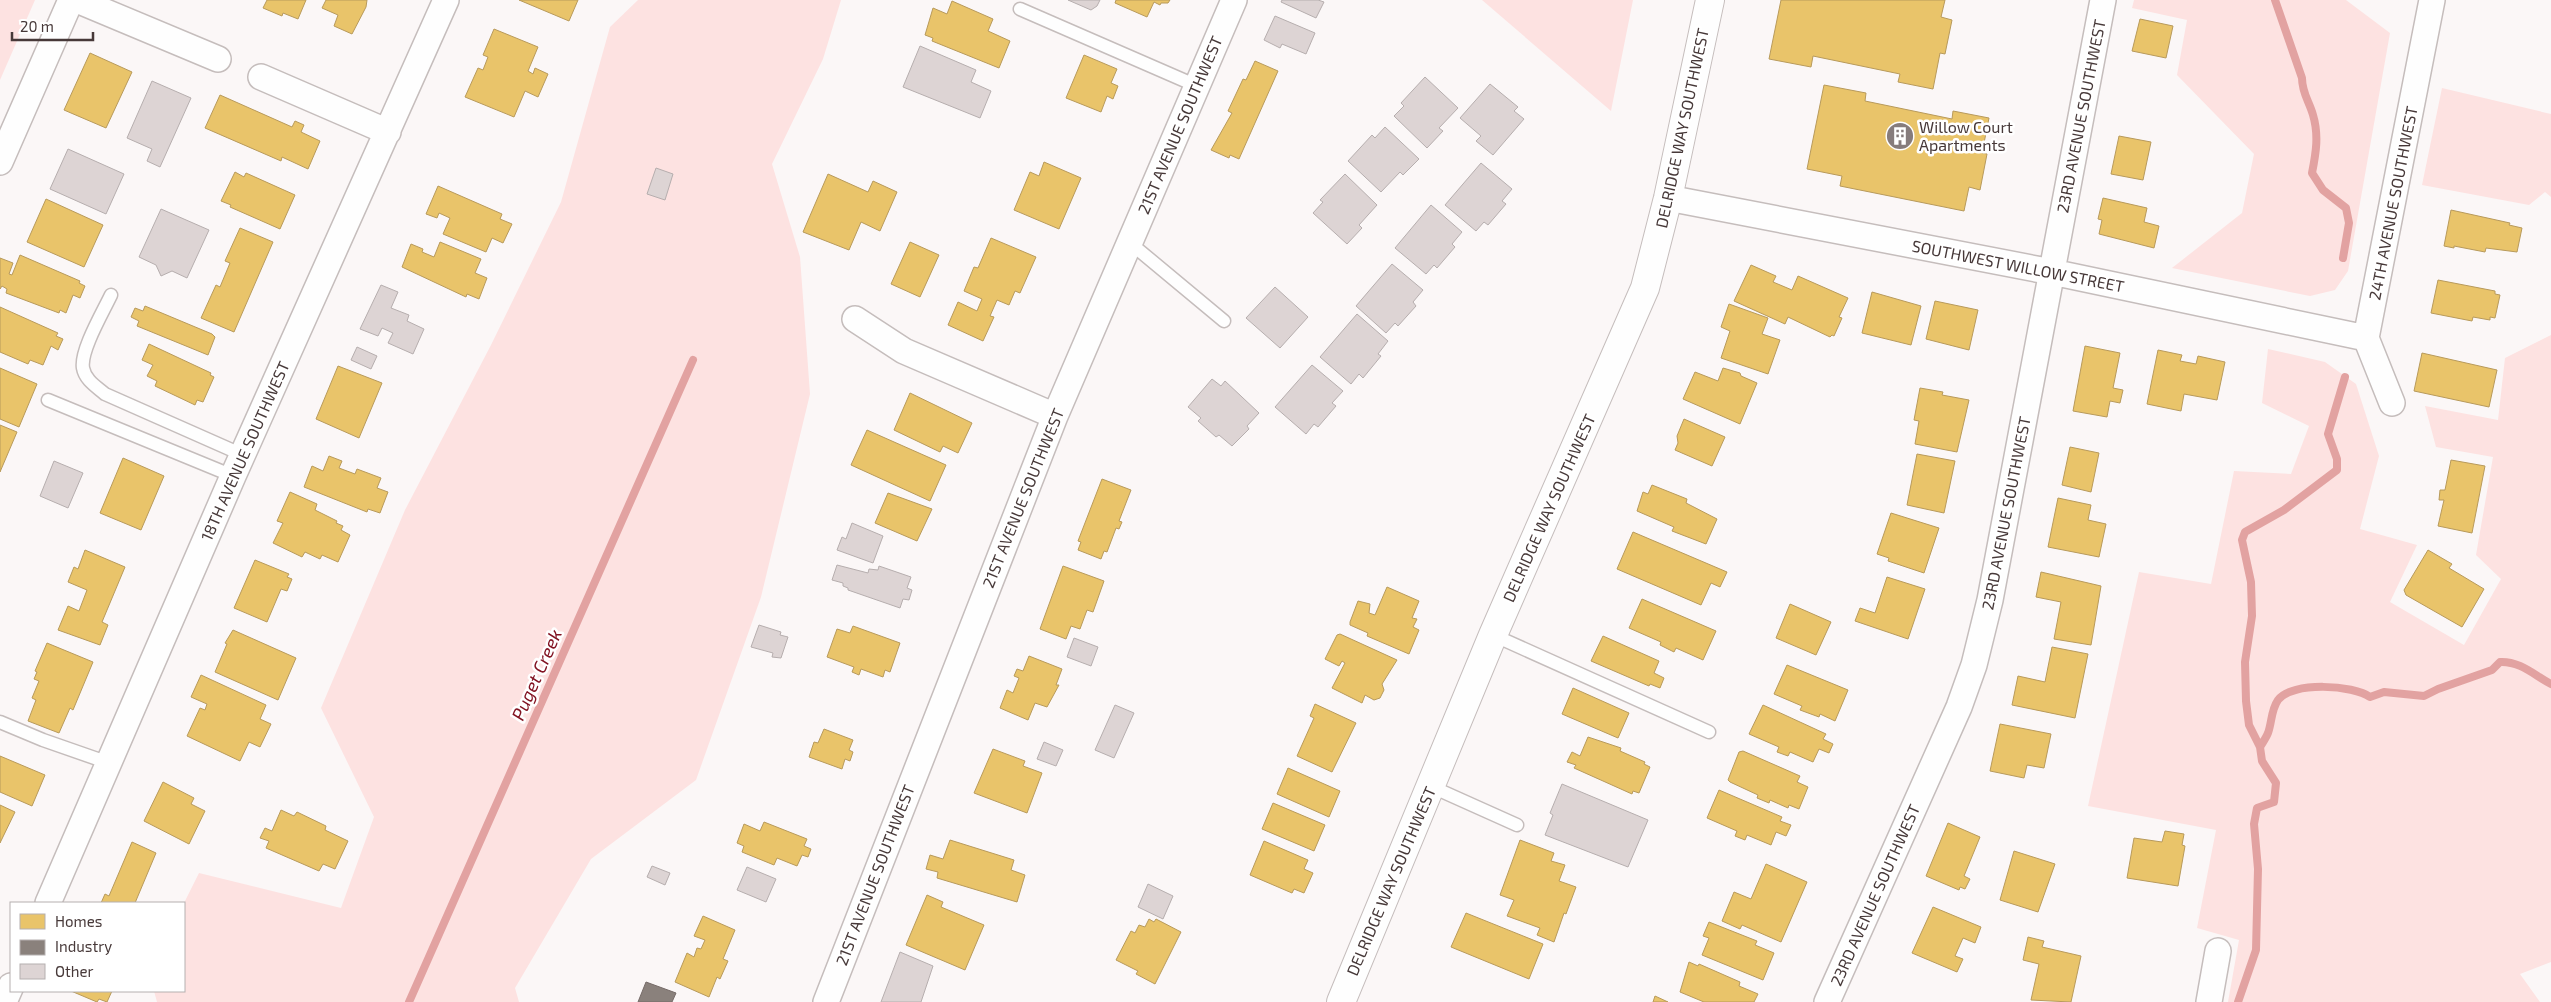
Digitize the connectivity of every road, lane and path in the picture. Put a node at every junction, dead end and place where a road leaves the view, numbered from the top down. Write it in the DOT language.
graph roads {
  1 [pos="71,0"];
  2 [pos="77,0"];
  3 [pos="446,0"];
  4 [pos="1234,0"];
  5 [pos="1710,0"];
  6 [pos="2103,0"];
  7 [pos="2432,0"];
  8 [pos="1020,9"];
  9 [pos="218,59"];
  10 [pos="261,77"];
  11 [pos="1197,86"];
  12 [pos="388,132"];
  13 [pos="0,162"];
  14 [pos="1668,198"];
  15 [pos="1129,242"];
  16 [pos="2052,272"];
  17 [pos="111,295"];
  18 [pos="855,319"];
  19 [pos="1224,321"];
  20 [pos="2366,338"];
  21 [pos="48,400"];
  22 [pos="2392,403"];
  23 [pos="1055,416"];
  24 [pos="238,465"];
  25 [pos="1493,635"];
  26 [pos="0,722"];
  27 [pos="1709,732"];
  28 [pos="109,763"];
  29 [pos="1430,786"];
  30 [pos="1518,825"];
  31 [pos="48,902"];
  32 [pos="2218,951"];
  33 [pos="10,988"];
  34 [pos="4,1002"];
  35 [pos="826,1002"];
  36 [pos="1341,1002"];
  37 [pos="1827,1002"];
  38 [pos="2209,1002"];
  1 -- 13 [label="street"];
  2 -- 9 [label="street"];
  3 -- 12 [label="street, 18TH AVENUE SOUTHWEST"];
  4 -- 11 [label="street, 21ST AVENUE SOUTHWEST"];
  5 -- 14 [label="main road, DELRIDGE WAY SOUTHWEST"];
  6 -- 16 [label="street, 23RD AVENUE SOUTHWEST"];
  7 -- 20 [label="street, 24TH AVENUE SOUTHWEST"];
  8 -- 11 [label="lane"];
  10 -- 12 [label="street"];
  11 -- 15 [label="street, 21ST AVENUE SOUTHWEST"];
  12 -- 24 [label="street, 18TH AVENUE SOUTHWEST"];
  14 -- 16 [label="street, SOUTHWEST WILLOW STREET"];
  14 -- 25 [label="main road, DELRIDGE WAY SOUTHWEST"];
  15 -- 19 [label="lane"];
  15 -- 23 [label="street, 21ST AVENUE SOUTHWEST"];
  16 -- 20 [label="street, SOUTHWEST WILLOW STREET"];
  16 -- 37 [label="street, 23RD AVENUE SOUTHWEST"];
  17 -- 24 [label="lane"];
  18 -- 23 [label="street"];
  20 -- 22 [label="street"];
  21 -- 24 [label="lane"];
  23 -- 35 [label="street, 21ST AVENUE SOUTHWEST"];
  24 -- 28 [label="street, 18TH AVENUE SOUTHWEST"];
  25 -- 27 [label="lane"];
  25 -- 29 [label="main road, DELRIDGE WAY SOUTHWEST"];
  26 -- 28 [label="lane"];
  28 -- 31 [label="street, 18TH AVENUE SOUTHWEST"];
  29 -- 30 [label="lane"];
  29 -- 36 [label="main road, DELRIDGE WAY SOUTHWEST"];
  32 -- 38 [label="street"];
  33 -- 34 [label="street"];
}
